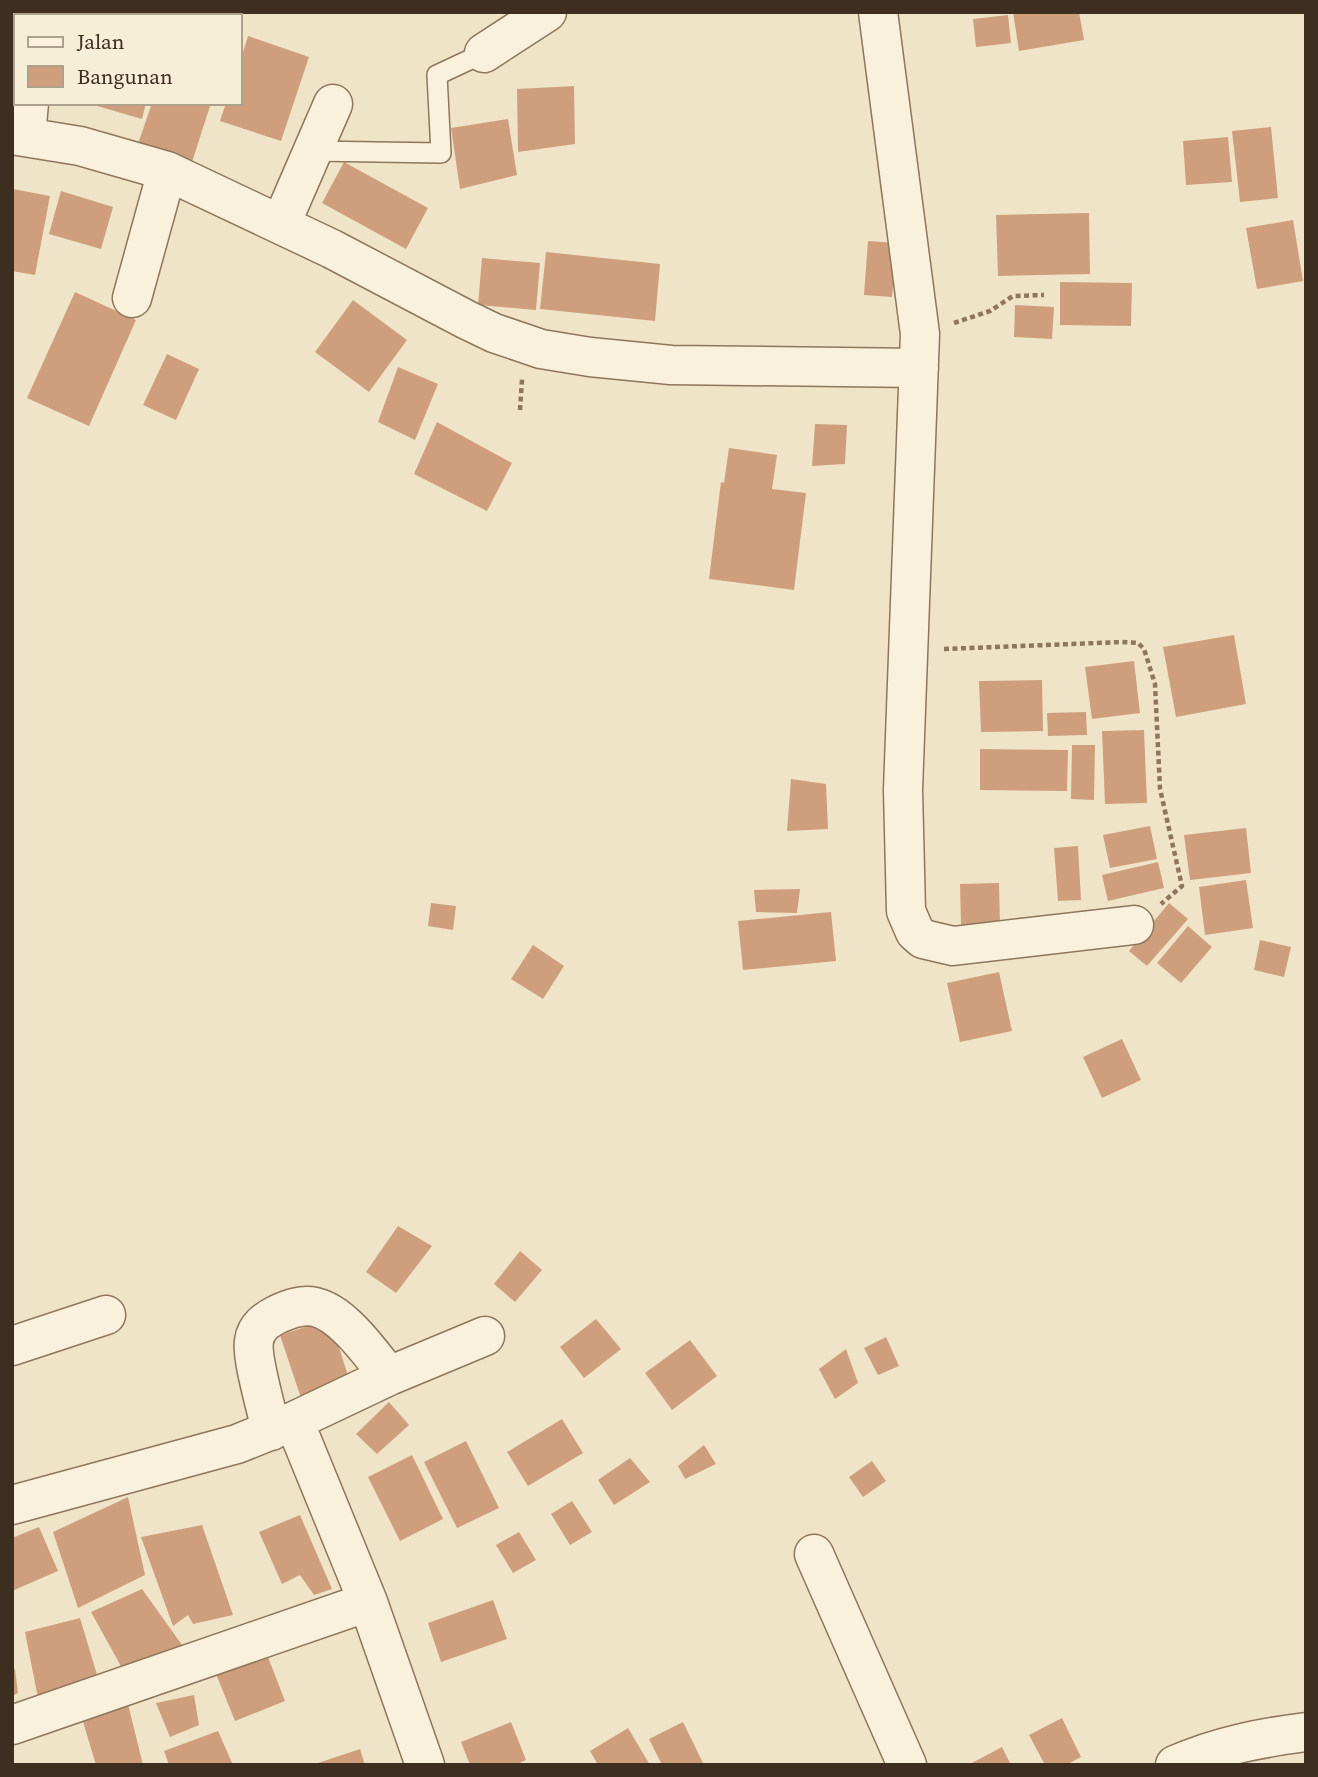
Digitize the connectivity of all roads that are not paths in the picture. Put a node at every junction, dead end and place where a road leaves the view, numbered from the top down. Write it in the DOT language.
graph roads {
  1 [pos="547,12"];
  2 [pos="878,12"];
  3 [pos="484,53"];
  4 [pos="334,104"];
  5 [pos="22,125"];
  6 [pos="312,151"];
  7 [pos="167,171"];
  8 [pos="281,224"];
  9 [pos="132,298"];
  10 [pos="919,351"];
  11 [pos="1134,925"];
  12 [pos="106,1315"];
  13 [pos="485,1336"];
  14 [pos="12,1346"];
  15 [pos="389,1376"];
  16 [pos="283,1426"];
  17 [pos="12,1505"];
  18 [pos="814,1553"];
  19 [pos="368,1602"];
  20 [pos="12,1725"];
  21 [pos="1306,1732"];
  22 [pos="425,1765"];
  23 [pos="907,1765"];
  24 [pos="1175,1765"];
  1 -- 3 [label="street"];
  2 -- 10 [label="street"];
  3 -- 6 [label="lane"];
  4 -- 6 [label="street"];
  5 -- 7 [label="street"];
  6 -- 8 [label="street"];
  7 -- 8 [label="street"];
  7 -- 9 [label="street"];
  8 -- 10 [label="street"];
  10 -- 11 [label="street"];
  12 -- 14 [label="street"];
  13 -- 15 [label="street"];
  15 -- 16 [label="street"];
  15 -- 16 [label="street"];
  16 -- 17 [label="street"];
  16 -- 19 [label="street"];
  18 -- 23 [label="street"];
  19 -- 20 [label="street"];
  19 -- 22 [label="street"];
  21 -- 24 [label="street"];
}
